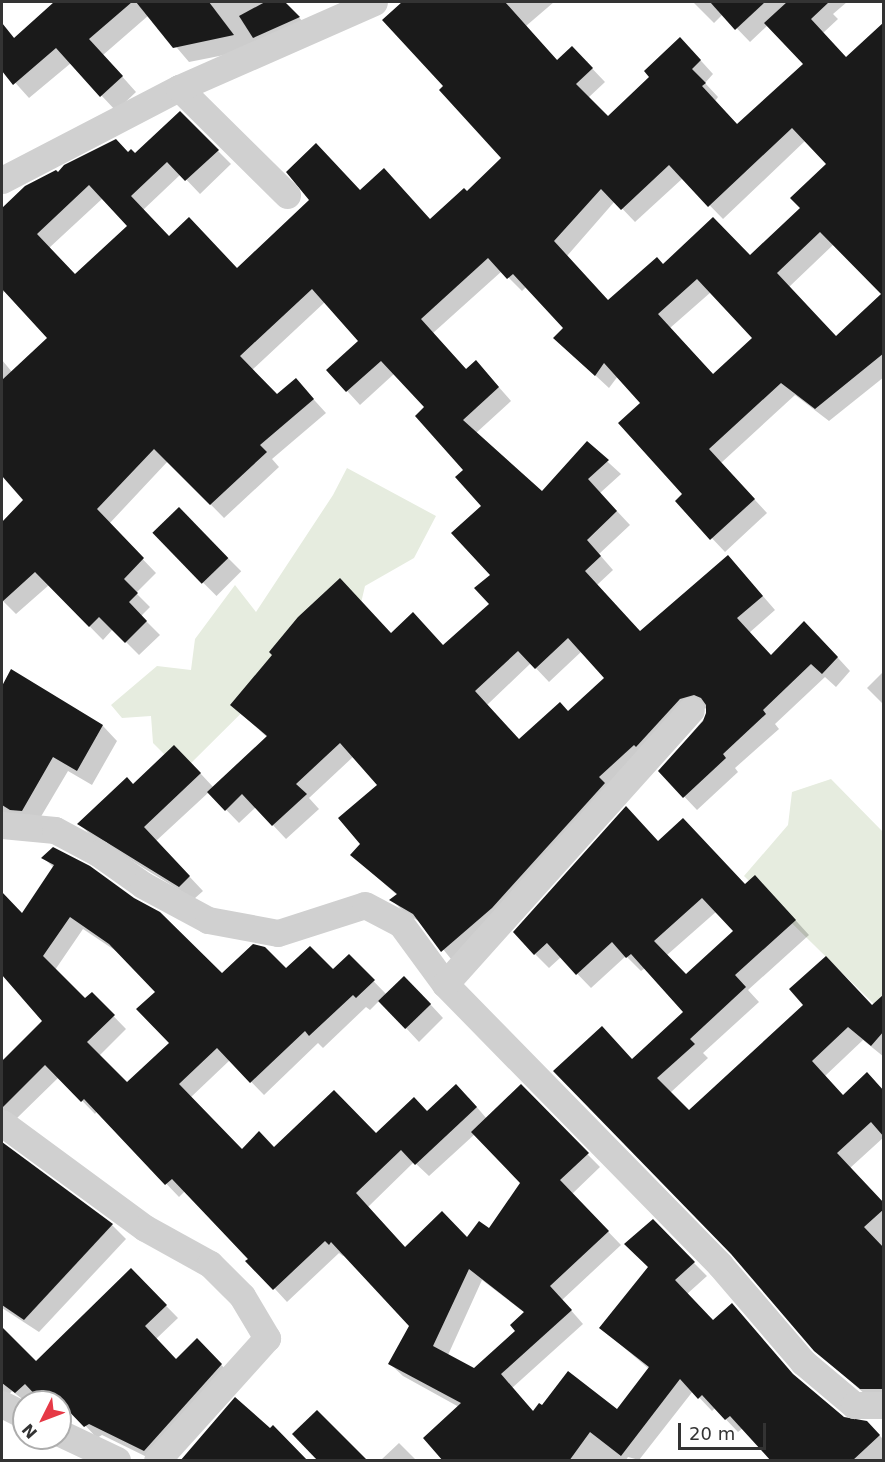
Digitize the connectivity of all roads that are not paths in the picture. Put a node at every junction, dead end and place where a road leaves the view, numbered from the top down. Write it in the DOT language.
graph roads {
  1 [pos="374,2"];
  2 [pos="179,88"];
  3 [pos="2,180"];
  4 [pos="287,195"];
  5 [pos="691,710"];
  6 [pos="2,825"];
  7 [pos="445,984"];
  8 [pos="2,1123"];
  9 [pos="884,1405"];
  10 [pos="72,1439"];
  11 [pos="117,1461"];
  12 [pos="157,1461"];
  1 -- 2 [label="street"];
  2 -- 3 [label="street"];
  2 -- 4 [label="street"];
  5 -- 7 [label="street"];
  6 -- 7 [label="street"];
  7 -- 9 [label="street"];
  8 -- 12 [label="street"];
  10 -- 11 [label="street"];
}
